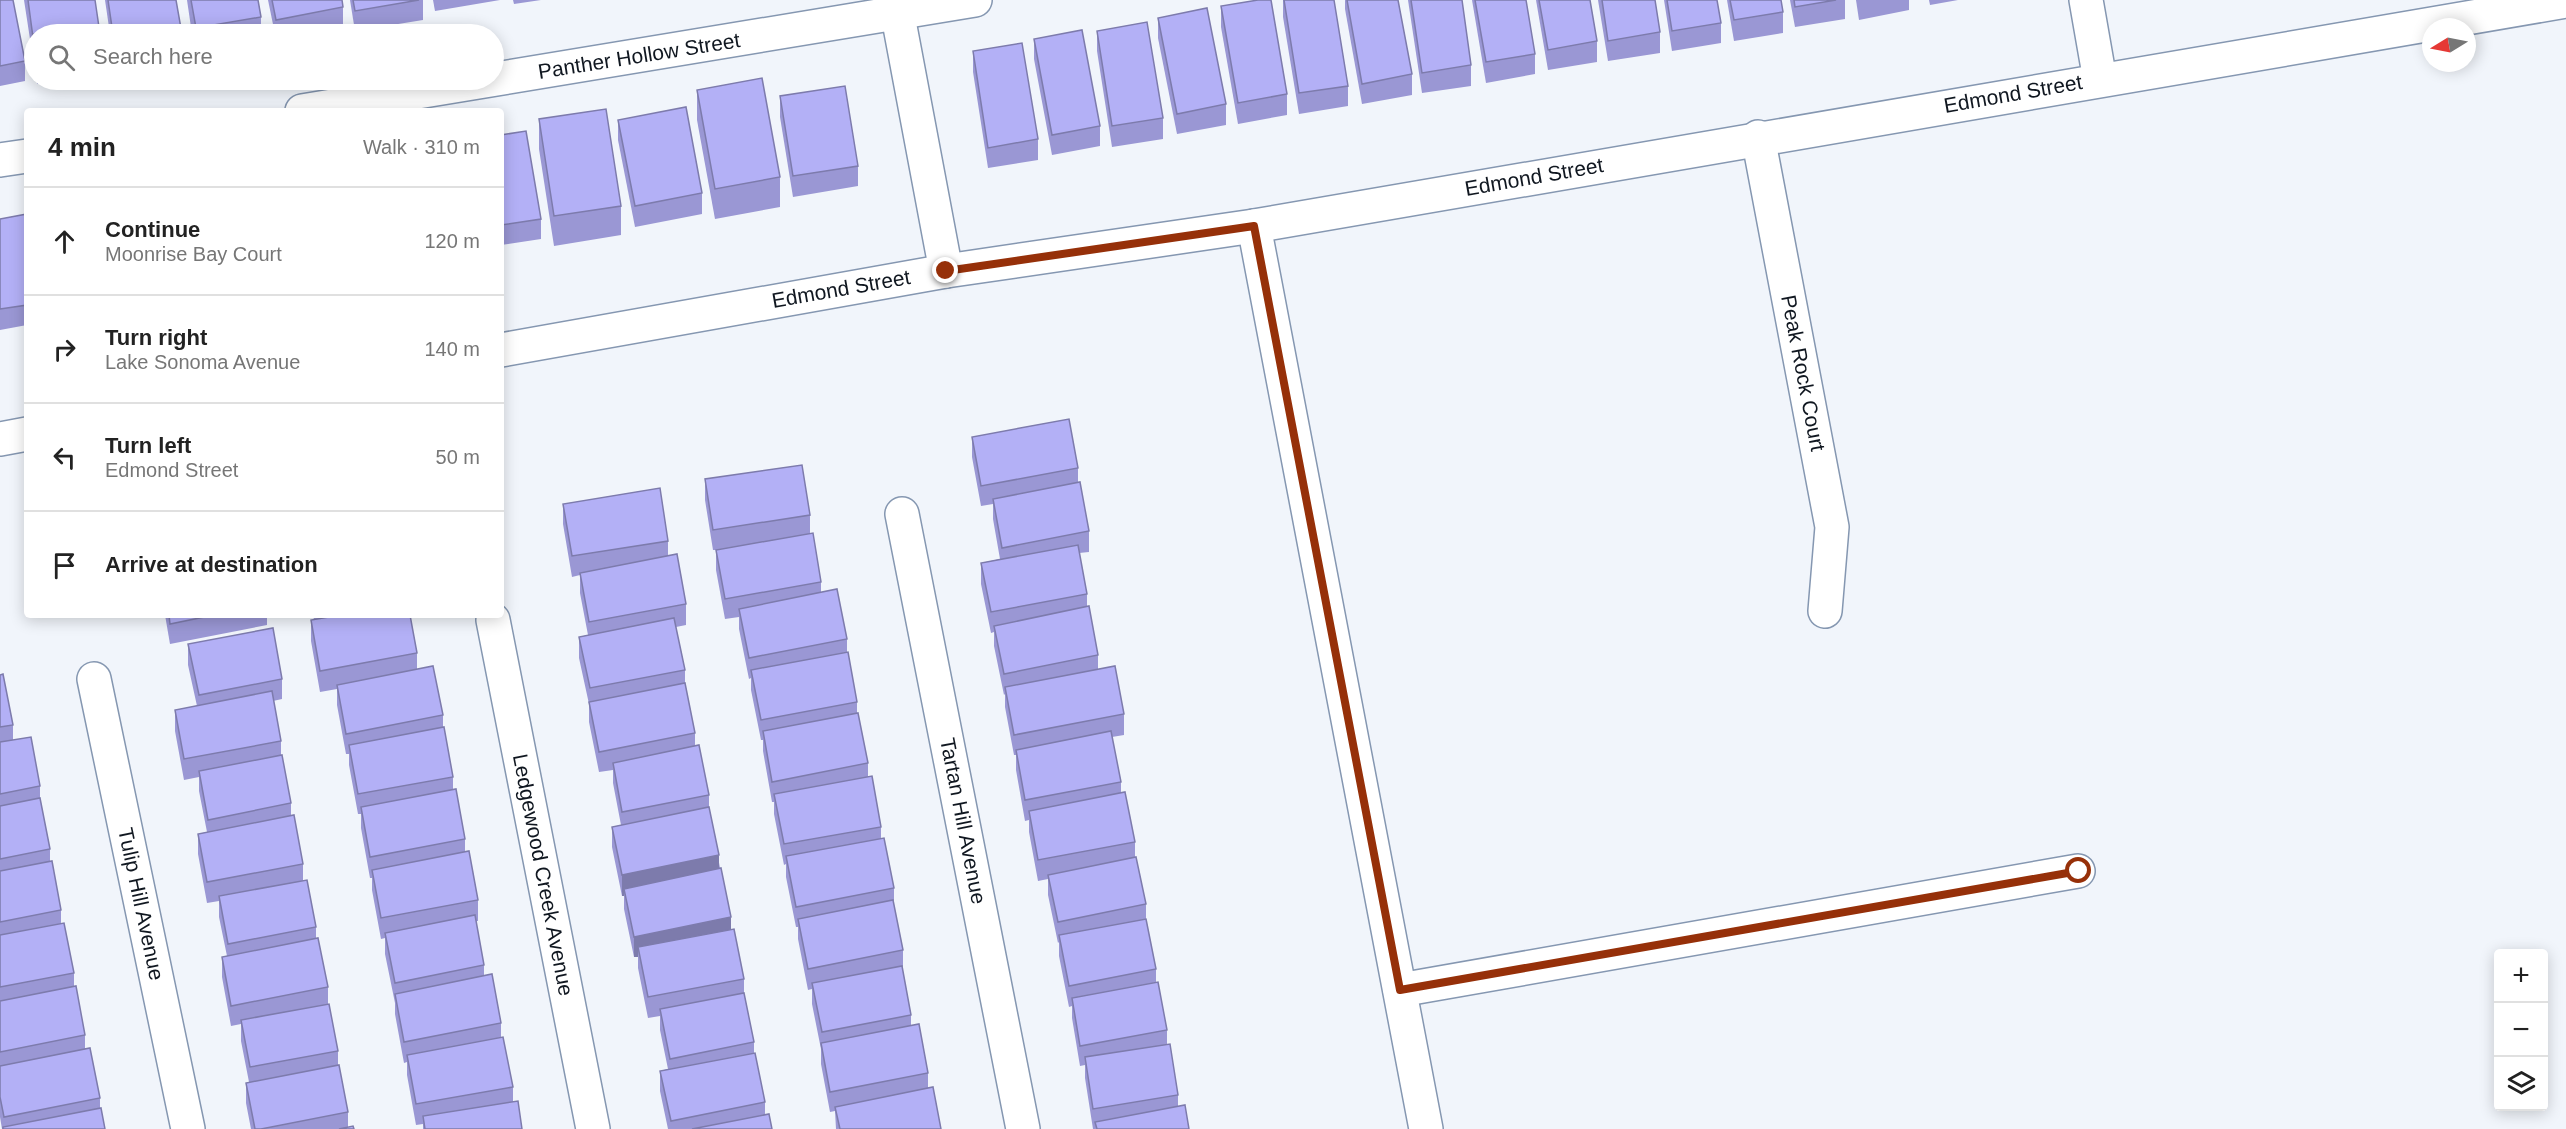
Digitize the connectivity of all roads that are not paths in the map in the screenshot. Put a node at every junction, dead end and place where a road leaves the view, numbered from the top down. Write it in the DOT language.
graph roads {
  1 [pos="975,0"];
  2 [pos="2086,0"];
  3 [pos="2566,1"];
  4 [pos="896,7"];
  5 [pos="504,76"];
  6 [pos="2100,80"];
  7 [pos="422,90"];
  8 [pos="319,108"];
  9 [pos="1758,137"];
  10 [pos="24,156"];
  11 [pos="0,160"];
  12 [pos="1254,226"];
  13 [pos="946,271"];
  14 [pos="504,349"];
  15 [pos="24,435"];
  16 [pos="0,439"];
  17 [pos="902,513"];
  18 [pos="1825,611"];
  19 [pos="493,620"];
  20 [pos="94,679"];
  21 [pos="2079,871"];
  22 [pos="1400,990"];
  23 [pos="188,1129"];
  24 [pos="593,1129"];
  25 [pos="1023,1129"];
  26 [pos="1426,1129"];
  1 -- 4 [label="street, Panther Hollow Street"];
  2 -- 6 [label="street"];
  3 -- 6 [label="street, Edmond Street"];
  4 -- 5 [label="street, Panther Hollow Street"];
  4 -- 13 [label="street"];
  6 -- 9 [label="street, Edmond Street"];
  7 -- 8 [label="street, Panther Hollow Street"];
  9 -- 12 [label="street, Edmond Street"];
  9 -- 18 [label="street, Peak Rock Court"];
  10 -- 11 [label="street"];
  12 -- 13 [label="street, Edmond Street"];
  12 -- 22 [label="street"];
  13 -- 14 [label="street, Edmond Street"];
  15 -- 16 [label="street"];
  17 -- 25 [label="street, Tartan Hill Avenue"];
  19 -- 24 [label="street, Ledgewood Creek Avenue"];
  20 -- 23 [label="street, Tulip Hill Avenue"];
  21 -- 22 [label="street"];
  22 -- 26 [label="street"];
}
